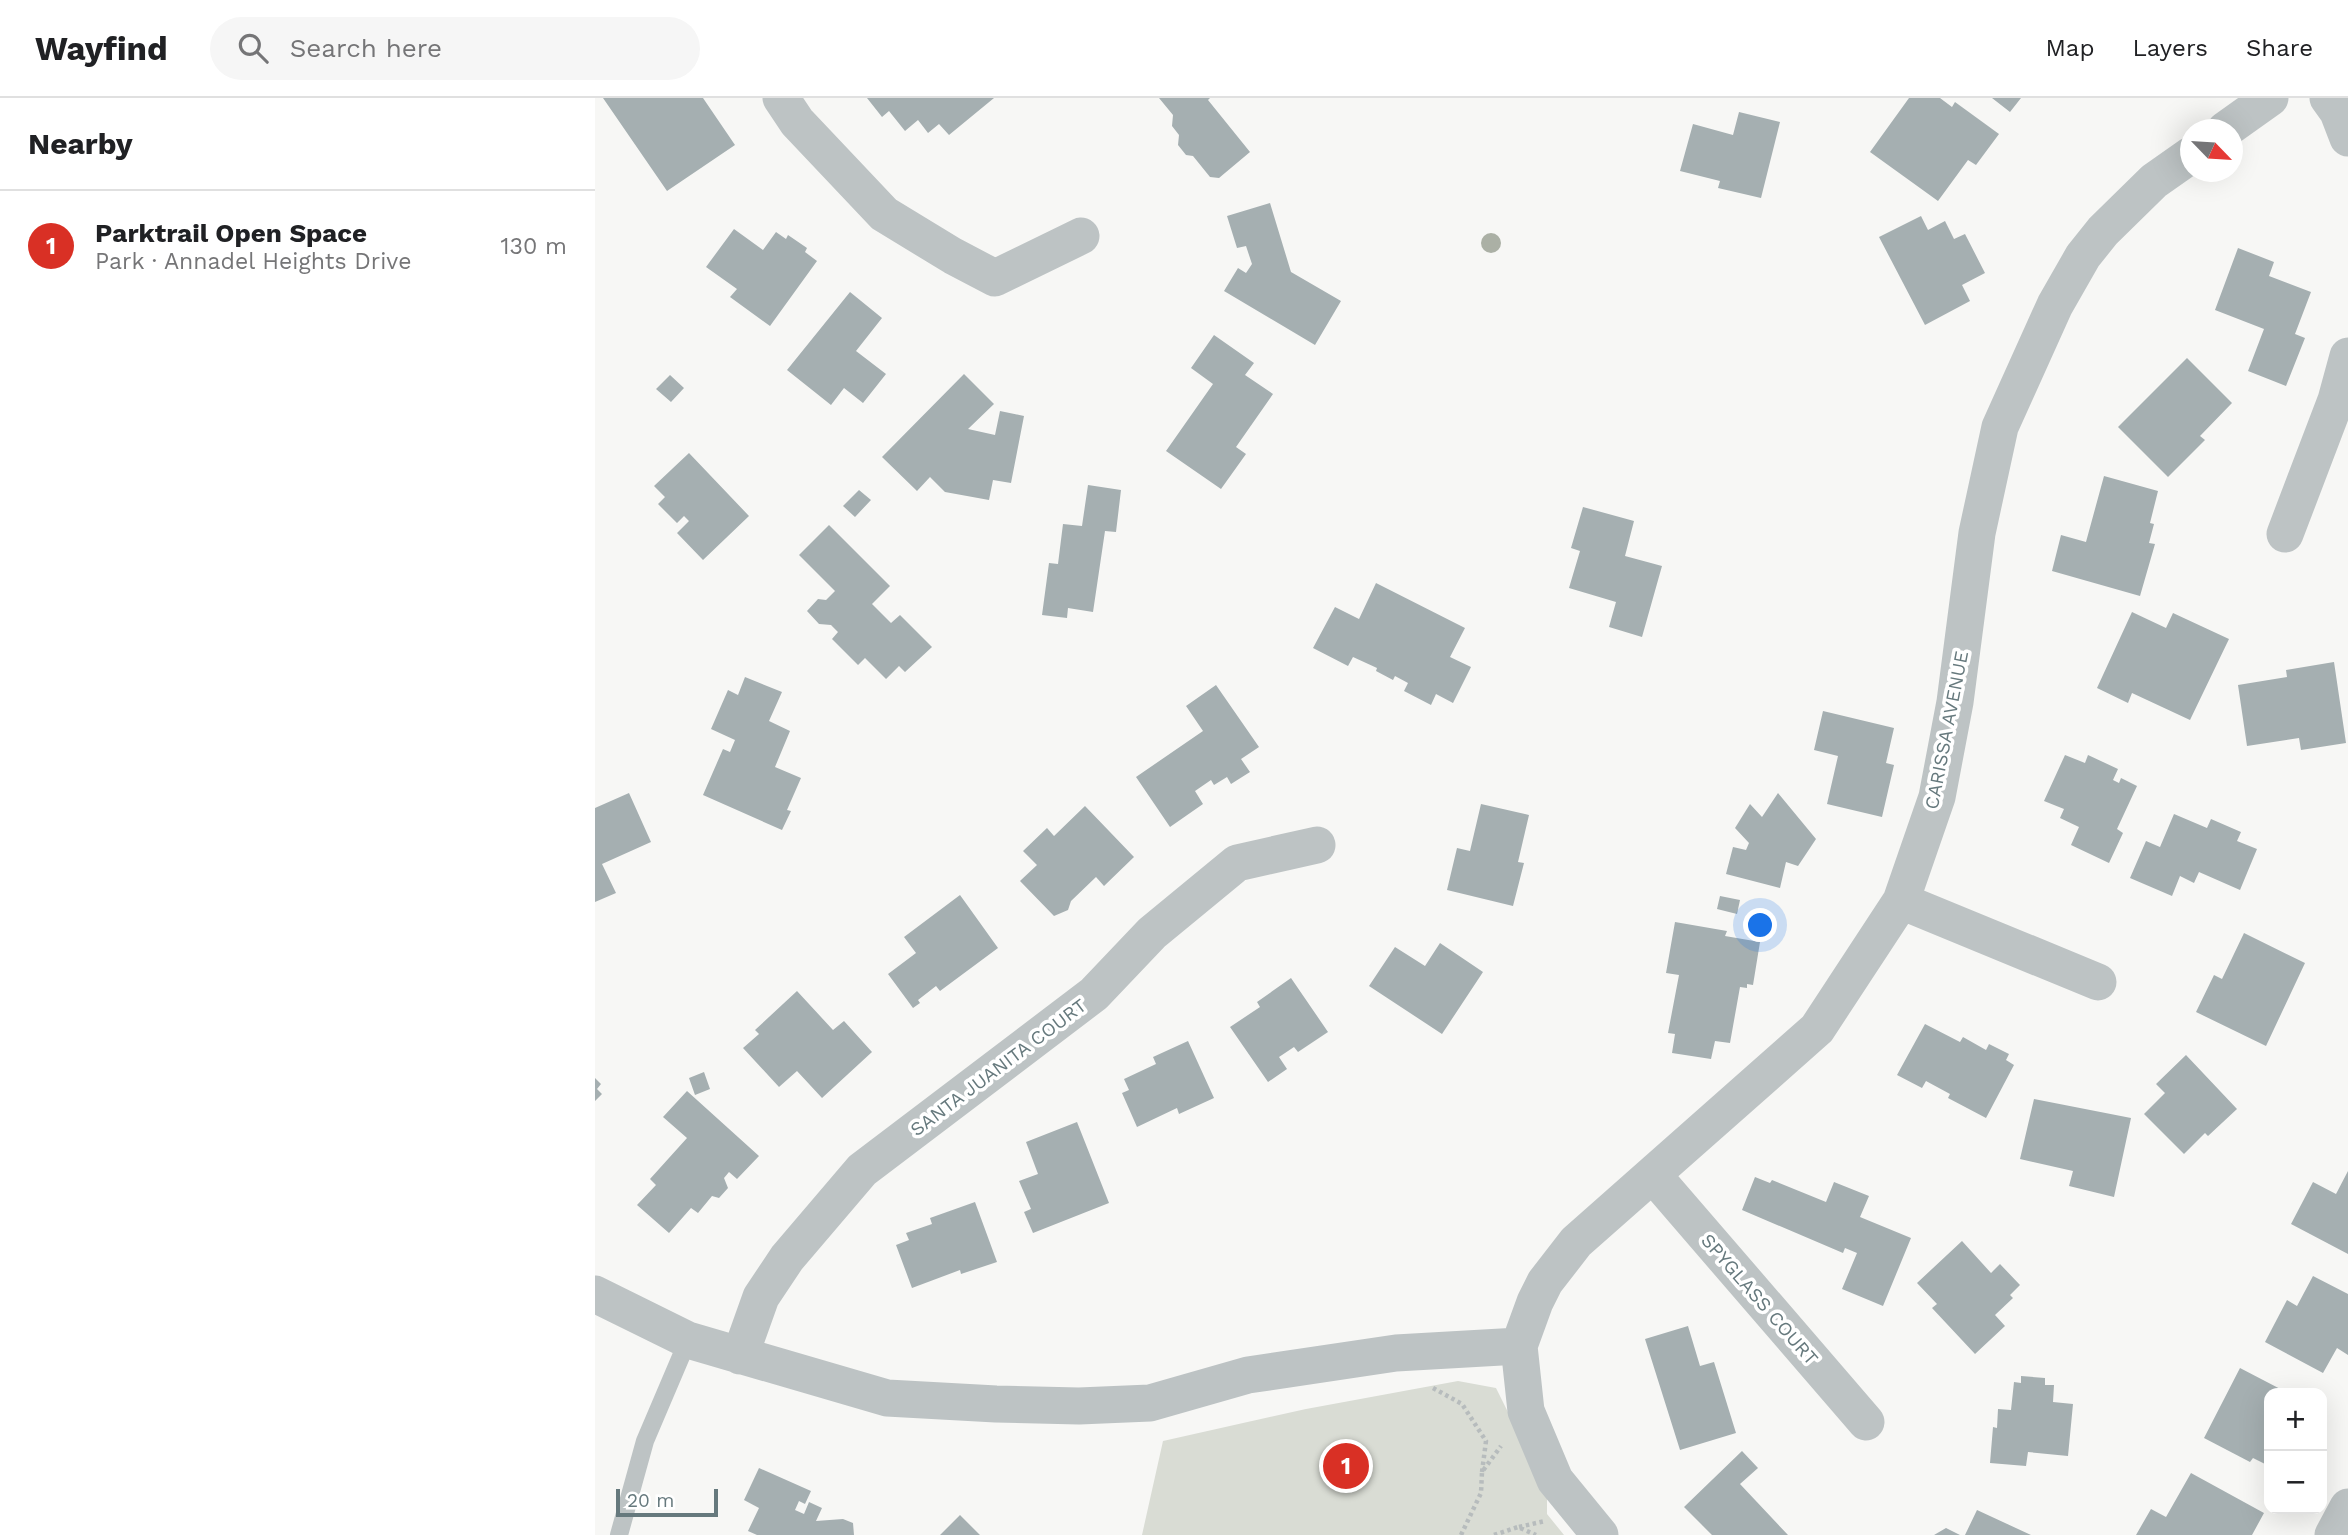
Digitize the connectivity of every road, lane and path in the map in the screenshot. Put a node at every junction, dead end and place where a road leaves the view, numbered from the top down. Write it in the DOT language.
graph roads {
  1 [pos="781,98"];
  2 [pos="2270,98"];
  3 [pos="2328,98"];
  4 [pos="2240,119"];
  5 [pos="2348,138"];
  6 [pos="2180,162"];
  7 [pos="1081,236"];
  8 [pos="2348,356"];
  9 [pos="2285,534"];
  10 [pos="1317,845"];
  11 [pos="1901,901"];
  12 [pos="2098,982"];
  13 [pos="1653,1175"];
  14 [pos="595,1294"];
  15 [pos="688,1340"];
  16 [pos="1519,1346"];
  17 [pos="740,1356"];
  18 [pos="1429,1386"];
  19 [pos="1526,1411"];
  20 [pos="1867,1422"];
  21 [pos="1482,1472"];
  22 [pos="2348,1507"];
  23 [pos="1546,1520"];
  24 [pos="1518,1527"];
  25 [pos="619,1535"];
  26 [pos="1461,1535"];
  27 [pos="1494,1535"];
  28 [pos="1536,1535"];
  29 [pos="1600,1535"];
  30 [pos="2333,1535"];
  1 -- 7 [label="street"];
  2 -- 4 [label="street"];
  3 -- 5 [label="street"];
  6 -- 11 [label="street, CARISSA AVENUE"];
  8 -- 9 [label="street"];
  10 -- 17 [label="street, SANTA JUANITA COURT"];
  11 -- 12 [label="street"];
  11 -- 13 [label="street, CARISSA AVENUE"];
  13 -- 16 [label="street, CARISSA AVENUE"];
  13 -- 20 [label="street, SPYGLASS COURT"];
  14 -- 15 [label="street"];
  15 -- 17 [label="street"];
  15 -- 25 [label="lane"];
  16 -- 17 [label="street"];
  16 -- 19 [label="street, CARISSA AVENUE"];
  18 -- 21 [label="path"];
  19 -- 21 [label="path"];
  19 -- 29 [label="street, CARISSA AVENUE"];
  21 -- 26 [label="path"];
  22 -- 30 [label="street"];
  23 -- 24 [label="path"];
  24 -- 27 [label="path"];
  24 -- 28 [label="path"];
}
